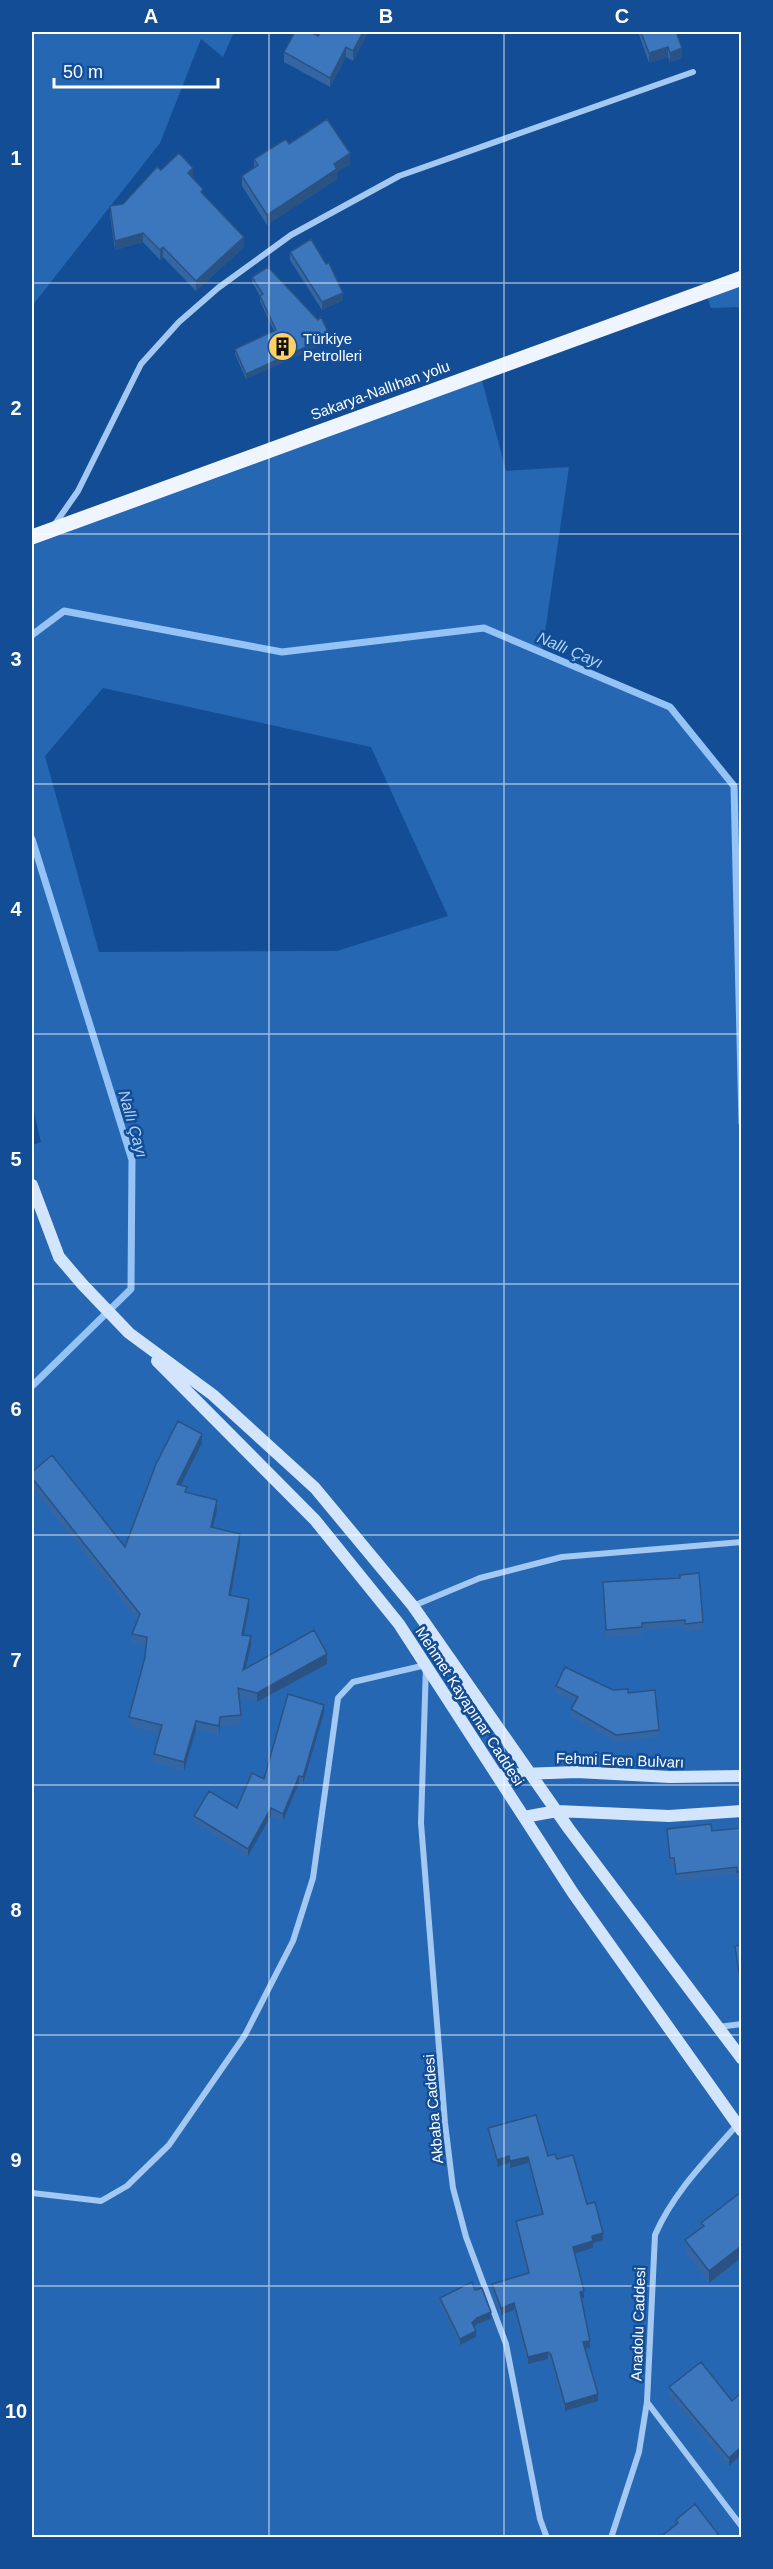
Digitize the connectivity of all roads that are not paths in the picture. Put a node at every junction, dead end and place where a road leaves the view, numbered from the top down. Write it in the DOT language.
graph roads {
  1 [pos="693,72"];
  2 [pos="741,278"];
  3 [pos="51,530"];
  4 [pos="32,537"];
  5 [pos="32,1185"];
  6 [pos="129,1333"];
  7 [pos="741,1542"];
  8 [pos="413,1606"];
  9 [pos="426,1665"];
  10 [pos="529,1772"];
  11 [pos="498,1775"];
  12 [pos="741,1776"];
  13 [pos="557,1811"];
  14 [pos="741,1811"];
  15 [pos="524,1817"];
  16 [pos="741,2024"];
  17 [pos="718,2026"];
  18 [pos="741,2059"];
  19 [pos="740,2126"];
  20 [pos="32,2193"];
  21 [pos="647,2402"];
  22 [pos="741,2527"];
  23 [pos="547,2538"];
  24 [pos="611,2538"];
  1 -- 3 [label="street"];
  2 -- 3 [label="main road, Sakarya-Nallıhan yolu"];
  3 -- 4 [label="main road, Sakarya-Nallıhan yolu"];
  5 -- 6 [label="main road"];
  6 -- 8 [label="main road, Mehmet Kayapınar Caddesi"];
  6 -- 9 [label="main road, Mehmet Kayapınar Caddesi"];
  7 -- 8 [label="street"];
  8 -- 10 [label="main road, Mehmet Kayapınar Caddesi"];
  9 -- 11 [label="main road, Mehmet Kayapınar Caddesi"];
  9 -- 20 [label="street"];
  9 -- 23 [label="street, Akbaba Caddesi"];
  10 -- 11 [label="main road, Fehmi Eren Bulvarı"];
  10 -- 12 [label="main road, Fehmi Eren Bulvarı"];
  10 -- 13 [label="main road, Mehmet Kayapınar Caddesi"];
  11 -- 15 [label="main road, Mehmet Kayapınar Caddesi"];
  13 -- 14 [label="main road"];
  13 -- 15 [label="main road"];
  13 -- 17 [label="main road, Mehmet Kayapınar Caddesi"];
  15 -- 19 [label="main road, Mehmet Kayapınar Caddesi"];
  16 -- 17 [label="street"];
  17 -- 18 [label="main road, Mehmet Kayapınar Caddesi"];
  19 -- 21 [label="street, Anadolu Caddesi"];
  21 -- 22 [label="street, Anadolu Caddesi"];
  21 -- 24 [label="street"];
}
